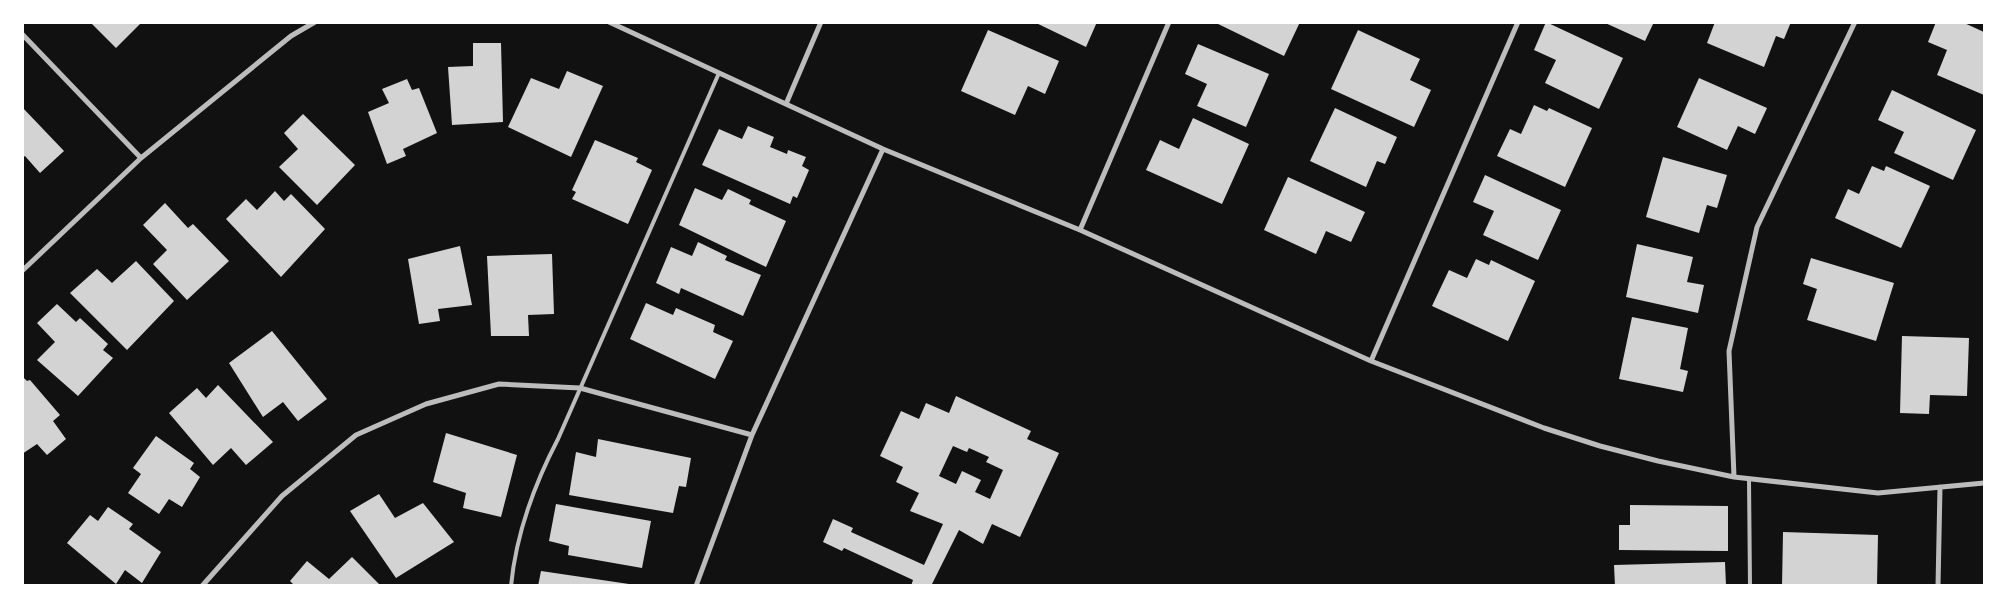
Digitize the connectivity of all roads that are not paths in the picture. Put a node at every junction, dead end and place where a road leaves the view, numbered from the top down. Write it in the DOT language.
graph roads {
  1 [pos="315,22"];
  2 [pos="609,22"];
  3 [pos="821,22"];
  4 [pos="1170,22"];
  5 [pos="1518,22"];
  6 [pos="1855,22"];
  7 [pos="22,34"];
  8 [pos="719,73"];
  9 [pos="786,104"];
  10 [pos="883,149"];
  11 [pos="141,158"];
  12 [pos="1080,230"];
  13 [pos="22,271"];
  14 [pos="1371,361"];
  15 [pos="580,388"];
  16 [pos="752,435"];
  17 [pos="1734,477"];
  18 [pos="1749,479"];
  19 [pos="1984,483"];
  20 [pos="1940,487"];
  21 [pos="202,586"];
  22 [pos="512,586"];
  23 [pos="696,586"];
  24 [pos="1750,586"];
  25 [pos="1938,586"];
  1 -- 11 [label="street"];
  2 -- 8 [label="street"];
  3 -- 9 [label="street"];
  4 -- 12 [label="street"];
  5 -- 14 [label="street"];
  6 -- 17 [label="street"];
  7 -- 11 [label="street"];
  8 -- 9 [label="street"];
  8 -- 15 [label="lane"];
  9 -- 10 [label="street"];
  10 -- 12 [label="street"];
  10 -- 16 [label="street"];
  11 -- 13 [label="street"];
  12 -- 14 [label="street"];
  14 -- 17 [label="street"];
  15 -- 16 [label="street"];
  15 -- 21 [label="street"];
  15 -- 22 [label="lane"];
  16 -- 23 [label="street"];
  17 -- 18 [label="street"];
  18 -- 20 [label="street"];
  18 -- 24 [label="lane"];
  19 -- 20 [label="street"];
  20 -- 25 [label="street"];
}
